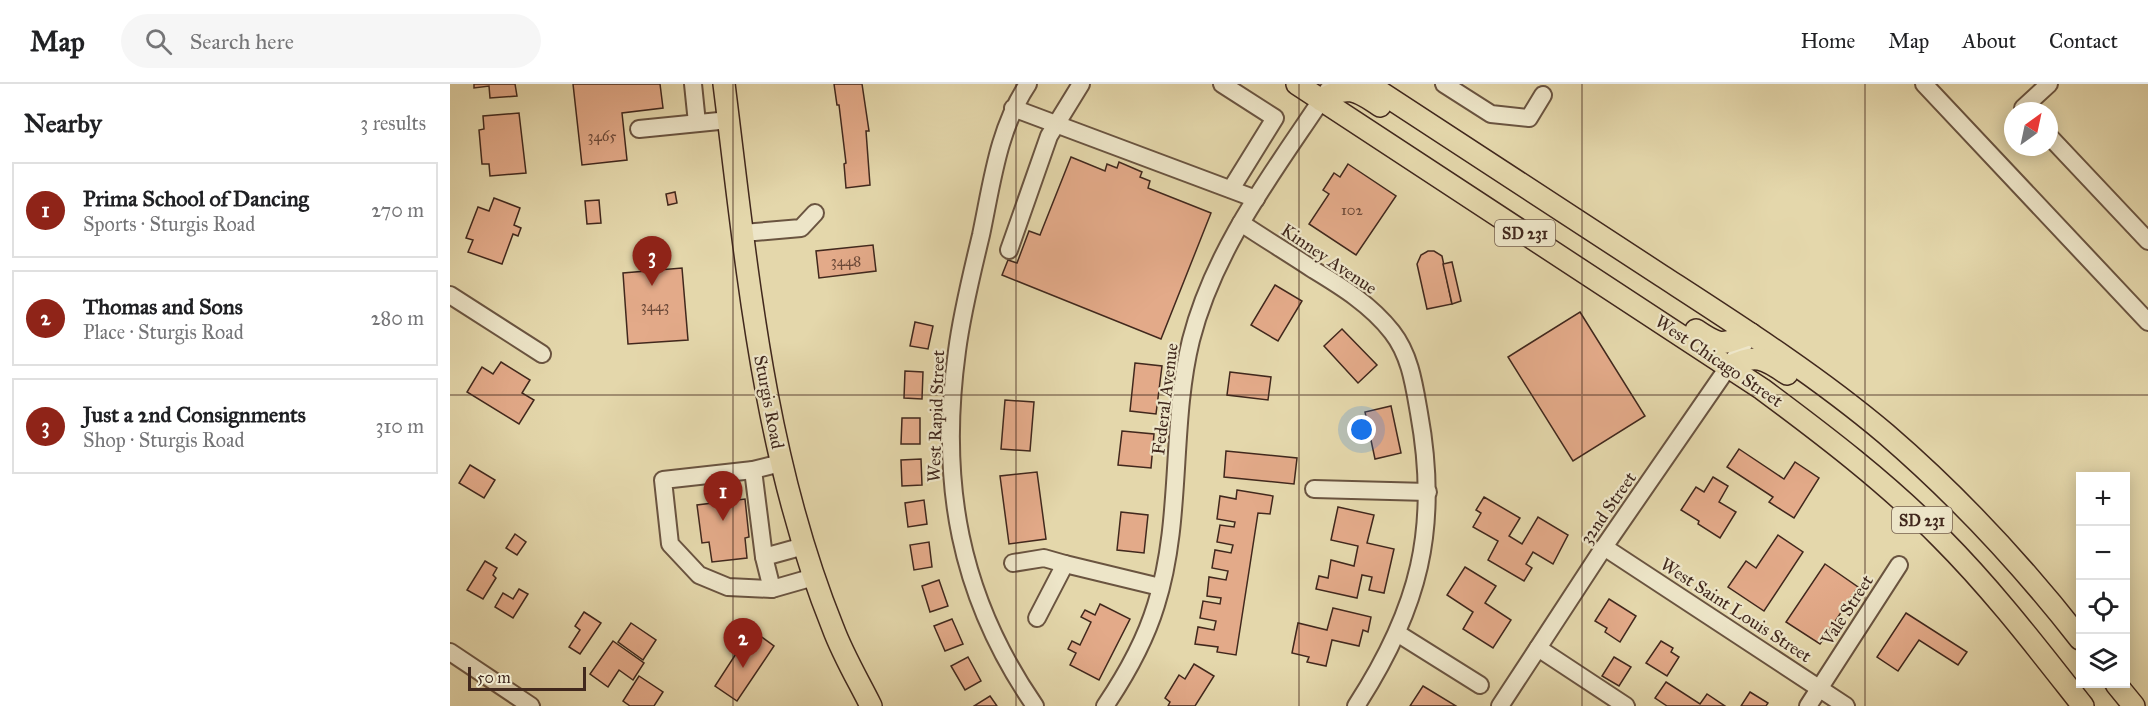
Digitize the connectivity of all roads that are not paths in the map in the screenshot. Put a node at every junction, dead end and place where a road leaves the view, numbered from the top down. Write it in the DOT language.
graph roads {
  1 [pos="693,84"];
  2 [pos="724,84"];
  3 [pos="1028,84"];
  4 [pos="1081,84"];
  5 [pos="1222,84"];
  6 [pos="1297,84"];
  7 [pos="1368,84"];
  8 [pos="1444,84"];
  9 [pos="1924,84"];
  10 [pos="2049,84"];
  11 [pos="1327,92"];
  12 [pos="1543,95"];
  13 [pos="2030,102"];
  14 [pos="1014,108"];
  15 [pos="729,120"];
  16 [pos="697,123"];
  17 [pos="1055,124"];
  18 [pos="639,129"];
  19 [pos="2058,146"];
  20 [pos="1476,155"];
  21 [pos="1231,189"];
  22 [pos="1256,199"];
  23 [pos="815,213"];
  24 [pos="1241,223"];
  25 [pos="743,233"];
  26 [pos="2148,241"];
  27 [pos="1009,250"];
  28 [pos="1587,274"];
  29 [pos="450,295"];
  30 [pos="2148,322"];
  31 [pos="1752,334"];
  32 [pos="542,354"];
  33 [pos="1729,367"];
  34 [pos="1885,433"];
  35 [pos="781,463"];
  36 [pos="753,470"];
  37 [pos="1314,489"];
  38 [pos="1428,492"];
  39 [pos="804,546"];
  40 [pos="1604,547"];
  41 [pos="1958,556"];
  42 [pos="764,557"];
  43 [pos="1013,562"];
  44 [pos="1065,564"];
  45 [pos="1899,565"];
  46 [pos="814,577"];
  47 [pos="1160,587"];
  48 [pos="772,589"];
  49 [pos="1037,618"];
  50 [pos="1397,633"];
  51 [pos="2076,634"];
  52 [pos="1538,648"];
  53 [pos="450,652"];
  54 [pos="2076,677"];
  55 [pos="1480,685"];
  56 [pos="2085,688"];
  57 [pos="2119,688"];
  58 [pos="1819,689"];
  59 [pos="531,706"];
  60 [pos="871,706"];
  61 [pos="1035,706"];
  62 [pos="1105,706"];
  63 [pos="1356,706"];
  64 [pos="1500,706"];
  65 [pos="1626,706"];
  66 [pos="1808,706"];
  67 [pos="1846,706"];
  68 [pos="2083,706"];
  69 [pos="2100,706"];
  70 [pos="2133,706"];
  1 -- 16 [label="street"];
  2 -- 15 [label="main road, Sturgis Road"];
  3 -- 14 [label="street, West Rapid Street"];
  4 -- 17 [label="street"];
  5 -- 21 [label="street"];
  6 -- 11 [label="main road, West Chicago Street / SD 231"];
  7 -- 20 [label="main road, SD 231"];
  8 -- 12 [label="street"];
  9 -- 30 [label="street"];
  10 -- 13 [label="street"];
  11 -- 20 [label="main road"];
  11 -- 22 [label="street, Federal Avenue"];
  11 -- 28 [label="main road, West Chicago Street / SD 231"];
  14 -- 17 [label="street"];
  14 -- 61 [label="street, West Rapid Street"];
  15 -- 16 [label="street"];
  15 -- 25 [label="main road, Sturgis Road"];
  16 -- 18 [label="street"];
  17 -- 21 [label="street"];
  17 -- 27 [label="street"];
  19 -- 26 [label="street"];
  20 -- 31 [label="main road, SD 231"];
  21 -- 22 [label="street"];
  22 -- 24 [label="street, Federal Avenue"];
  23 -- 25 [label="street"];
  24 -- 38 [label="street, Kinney Avenue"];
  24 -- 47 [label="street, Federal Avenue"];
  25 -- 35 [label="main road, Sturgis Road"];
  28 -- 31 [label="main road"];
  28 -- 33 [label="main road, West Chicago Street / SD 231"];
  29 -- 32 [label="street"];
  31 -- 33 [label="street, 32nd Street"];
  31 -- 34 [label="main road, SD 231"];
  33 -- 34 [label="main road"];
  33 -- 40 [label="street, 32nd Street"];
  33 -- 41 [label="main road, West Chicago Street / SD 231"];
  34 -- 51 [label="main road, SD 231"];
  35 -- 36 [label="street"];
  35 -- 39 [label="main road, Sturgis Road"];
  36 -- 42 [label="street"];
  36 -- 48 [label="street"];
  37 -- 38 [label="street"];
  38 -- 50 [label="street, Kinney Avenue"];
  39 -- 42 [label="street"];
  39 -- 46 [label="main road, Sturgis Road"];
  40 -- 52 [label="street, 32nd Street"];
  40 -- 58 [label="street, West Saint Louis Street"];
  41 -- 54 [label="main road"];
  41 -- 68 [label="main road, West Chicago Street / SD 231"];
  42 -- 48 [label="street"];
  43 -- 44 [label="street"];
  44 -- 47 [label="street"];
  44 -- 49 [label="street"];
  45 -- 58 [label="street, Vale Street"];
  46 -- 48 [label="street"];
  46 -- 60 [label="main road, Sturgis Road"];
  47 -- 62 [label="street, Federal Avenue"];
  50 -- 55 [label="street"];
  50 -- 63 [label="street, Kinney Avenue"];
  52 -- 64 [label="street, 32nd Street"];
  52 -- 65 [label="street"];
  53 -- 59 [label="street"];
  56 -- 69 [label="main road"];
  57 -- 70 [label="main road"];
  58 -- 66 [label="street, Vale Street"];
  58 -- 67 [label="street, West Saint Louis Street"];
}
